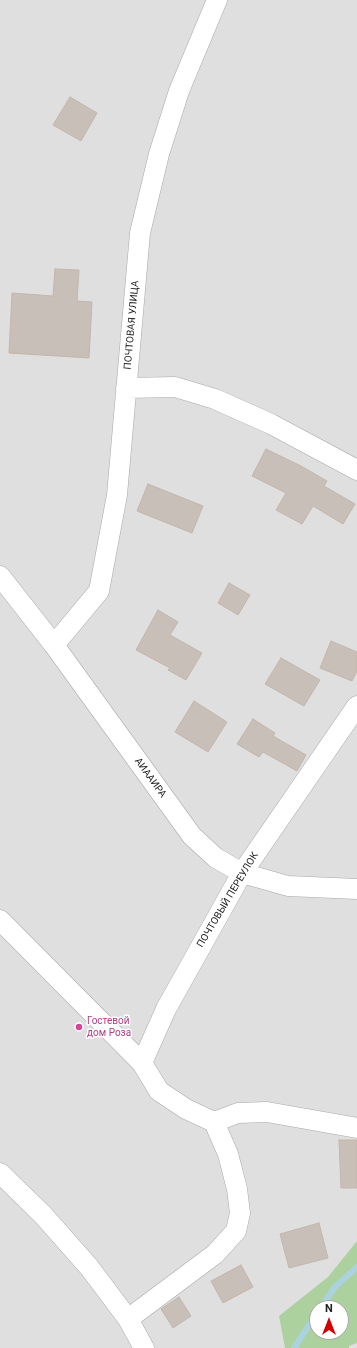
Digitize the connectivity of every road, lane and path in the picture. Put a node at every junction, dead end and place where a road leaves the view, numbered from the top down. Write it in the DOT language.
graph roads {
  1 [pos="218,0"];
  2 [pos="126,388"];
  3 [pos="357,470"];
  4 [pos="0,576"];
  5 [pos="54,645"];
  6 [pos="357,706"];
  7 [pos="242,873"];
  8 [pos="357,889"];
  9 [pos="0,920"];
  10 [pos="142,1063"];
  11 [pos="214,1122"];
  12 [pos="357,1128"];
  13 [pos="0,1173"];
  14 [pos="128,1319"];
  15 [pos="144,1348"];
  1 -- 2 [label="street, ПОЧТОВАЯ УЛИЦА"];
  2 -- 3 [label="street"];
  2 -- 5 [label="street, ПОЧТОВАЯ УЛИЦА"];
  4 -- 5 [label="street, АИААИРА"];
  5 -- 7 [label="street, АИААИРА"];
  6 -- 7 [label="street, ПОЧТОВЫЙ ПЕРЕУЛОК"];
  7 -- 8 [label="street, АИААИРА"];
  7 -- 10 [label="street, ПОЧТОВЫЙ ПЕРЕУЛОК"];
  9 -- 10 [label="street"];
  10 -- 11 [label="street"];
  11 -- 12 [label="street"];
  11 -- 14 [label="street"];
  13 -- 14 [label="street"];
  14 -- 15 [label="street"];
}
